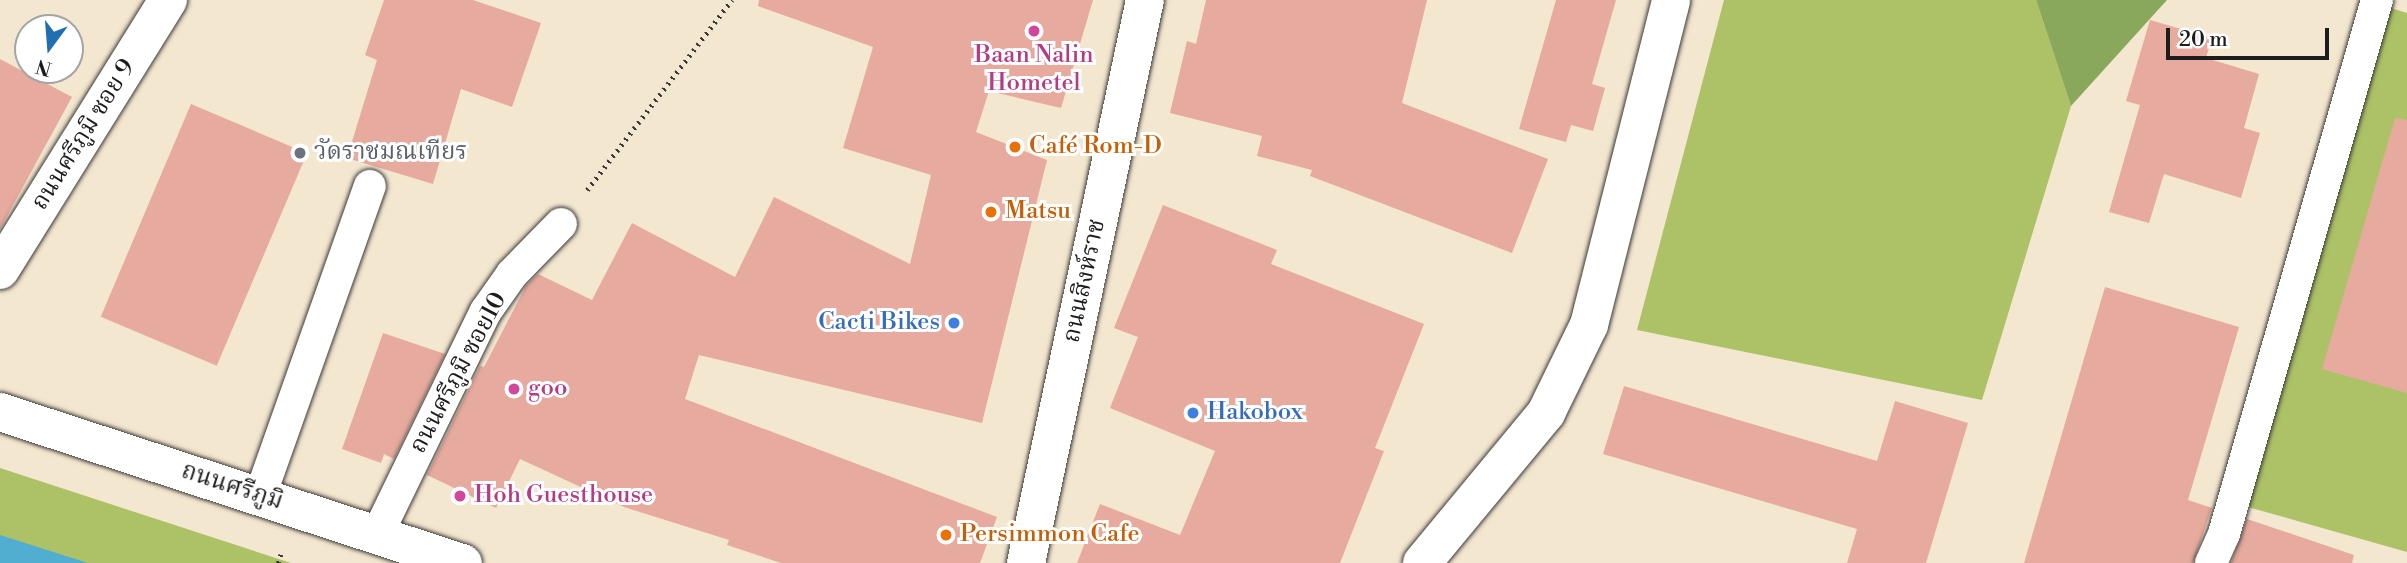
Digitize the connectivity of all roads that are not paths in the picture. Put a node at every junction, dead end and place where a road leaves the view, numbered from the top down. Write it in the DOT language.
graph roads {
  1 [pos="168,0"];
  2 [pos="1145,0"];
  3 [pos="1671,0"];
  4 [pos="2377,0"];
  5 [pos="370,186"];
  6 [pos="561,224"];
  7 [pos="0,270"];
  8 [pos="0,412"];
  9 [pos="260,496"];
  10 [pos="377,536"];
  11 [pos="463,563"];
  12 [pos="1026,563"];
  13 [pos="1422,563"];
  14 [pos="2211,563"];
  1 -- 7 [label="street, ถนนศรีภูมิ ซอย 9"];
  2 -- 12 [label="street, ถนนสิงห์ราช"];
  3 -- 13 [label="street"];
  4 -- 14 [label="lane"];
  5 -- 9 [label="lane"];
  6 -- 10 [label="lane, ถนนศรีภูมิ ซอย10"];
  8 -- 9 [label="street, ถนนศรีภูมิ"];
  9 -- 10 [label="street, ถนนศรีภูมิ"];
  10 -- 11 [label="street, ถนนศรีภูมิ"];
}
